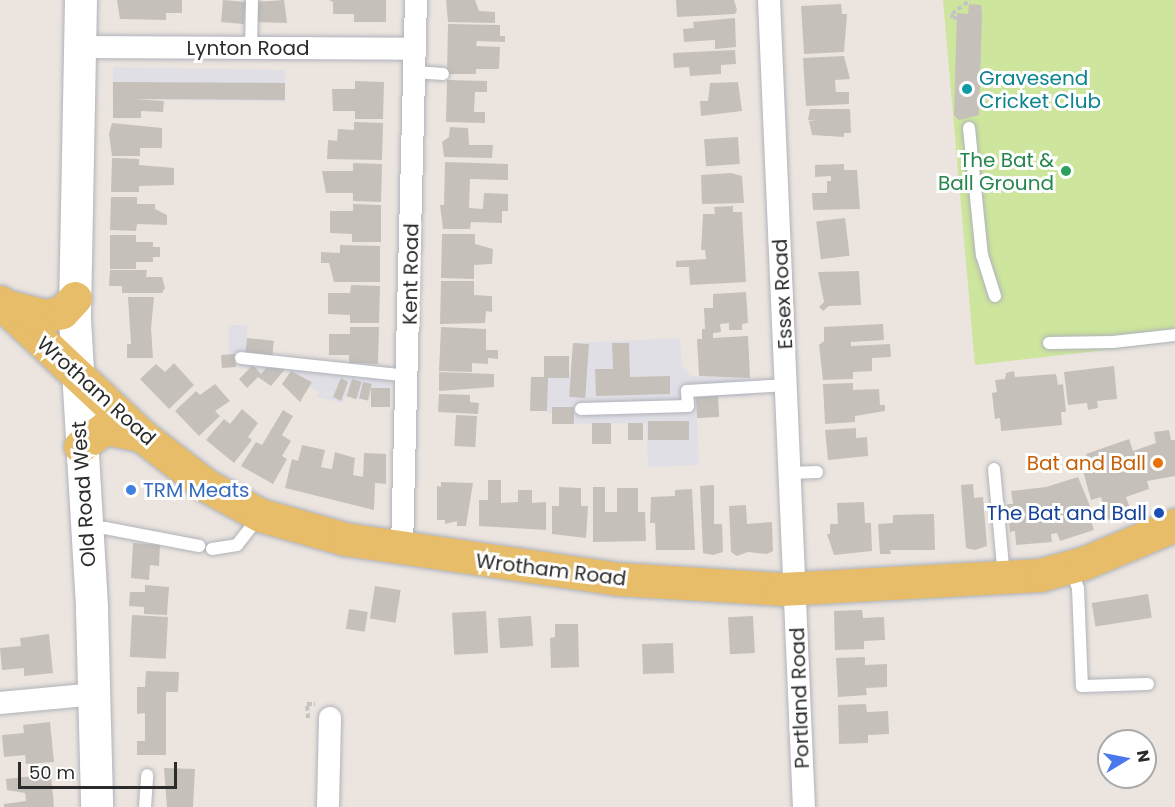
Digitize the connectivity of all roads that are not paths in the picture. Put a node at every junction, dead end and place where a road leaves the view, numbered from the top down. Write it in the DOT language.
graph roads {
  1 [pos="81,0"];
  2 [pos="252,0"];
  3 [pos="416,0"];
  4 [pos="770,0"];
  5 [pos="80,47"];
  6 [pos="251,49"];
  7 [pos="415,49"];
  8 [pos="415,72"];
  9 [pos="442,74"];
  10 [pos="969,128"];
  11 [pos="995,296"];
  12 [pos="75,298"];
  13 [pos="2,304"];
  14 [pos="1175,335"];
  15 [pos="1049,343"];
  16 [pos="241,358"];
  17 [pos="77,376"];
  18 [pos="409,376"];
  19 [pos="787,385"];
  20 [pos="581,409"];
  21 [pos="141,435"];
  22 [pos="80,446"];
  23 [pos="994,469"];
  24 [pos="817,472"];
  25 [pos="791,473"];
  26 [pos="260,515"];
  27 [pos="1175,525"];
  28 [pos="87,530"];
  29 [pos="199,546"];
  30 [pos="402,548"];
  31 [pos="212,549"];
  32 [pos="1071,568"];
  33 [pos="1005,578"];
  34 [pos="795,589"];
  35 [pos="1148,684"];
  36 [pos="96,694"];
  37 [pos="0,703"];
  38 [pos="330,718"];
  39 [pos="147,775"];
  40 [pos="97,807"];
  41 [pos="145,807"];
  42 [pos="328,807"];
  43 [pos="804,807"];
  1 -- 5 [label="main road, Old Road West"];
  2 -- 6 [label="lane"];
  3 -- 7 [label="street, Kent Road"];
  4 -- 19 [label="street, Essex Road"];
  5 -- 6 [label="street, Lynton Road"];
  5 -- 12 [label="main road, Old Road West"];
  6 -- 7 [label="street, Lynton Road"];
  7 -- 8 [label="street, Kent Road"];
  8 -- 9 [label="lane"];
  8 -- 18 [label="street, Kent Road"];
  10 -- 11 [label="lane"];
  12 -- 13 [label="main road"];
  12 -- 17 [label="main road, Old Road West"];
  13 -- 17 [label="main road, Wrotham Road"];
  14 -- 15 [label="lane"];
  16 -- 18 [label="lane"];
  17 -- 21 [label="main road, Wrotham Road"];
  17 -- 22 [label="main road, Old Road West"];
  18 -- 30 [label="street, Kent Road"];
  19 -- 20 [label="lane"];
  19 -- 25 [label="street, Essex Road"];
  21 -- 22 [label="main road"];
  21 -- 26 [label="main road, Wrotham Road"];
  22 -- 28 [label="main road, Old Road West"];
  23 -- 33 [label="lane"];
  24 -- 25 [label="lane"];
  25 -- 34 [label="street, Essex Road"];
  26 -- 30 [label="main road, Wrotham Road"];
  26 -- 31 [label="lane"];
  27 -- 32 [label="main road, Wrotham Road"];
  28 -- 29 [label="lane"];
  28 -- 36 [label="main road, Old Road West"];
  30 -- 34 [label="main road, Wrotham Road"];
  32 -- 33 [label="main road, Wrotham Road"];
  32 -- 35 [label="lane"];
  33 -- 34 [label="main road, Wrotham Road"];
  34 -- 43 [label="street, Portland Road"];
  36 -- 37 [label="street"];
  36 -- 40 [label="main road, Old Road West"];
  38 -- 42 [label="street"];
  39 -- 41 [label="lane"];
}
